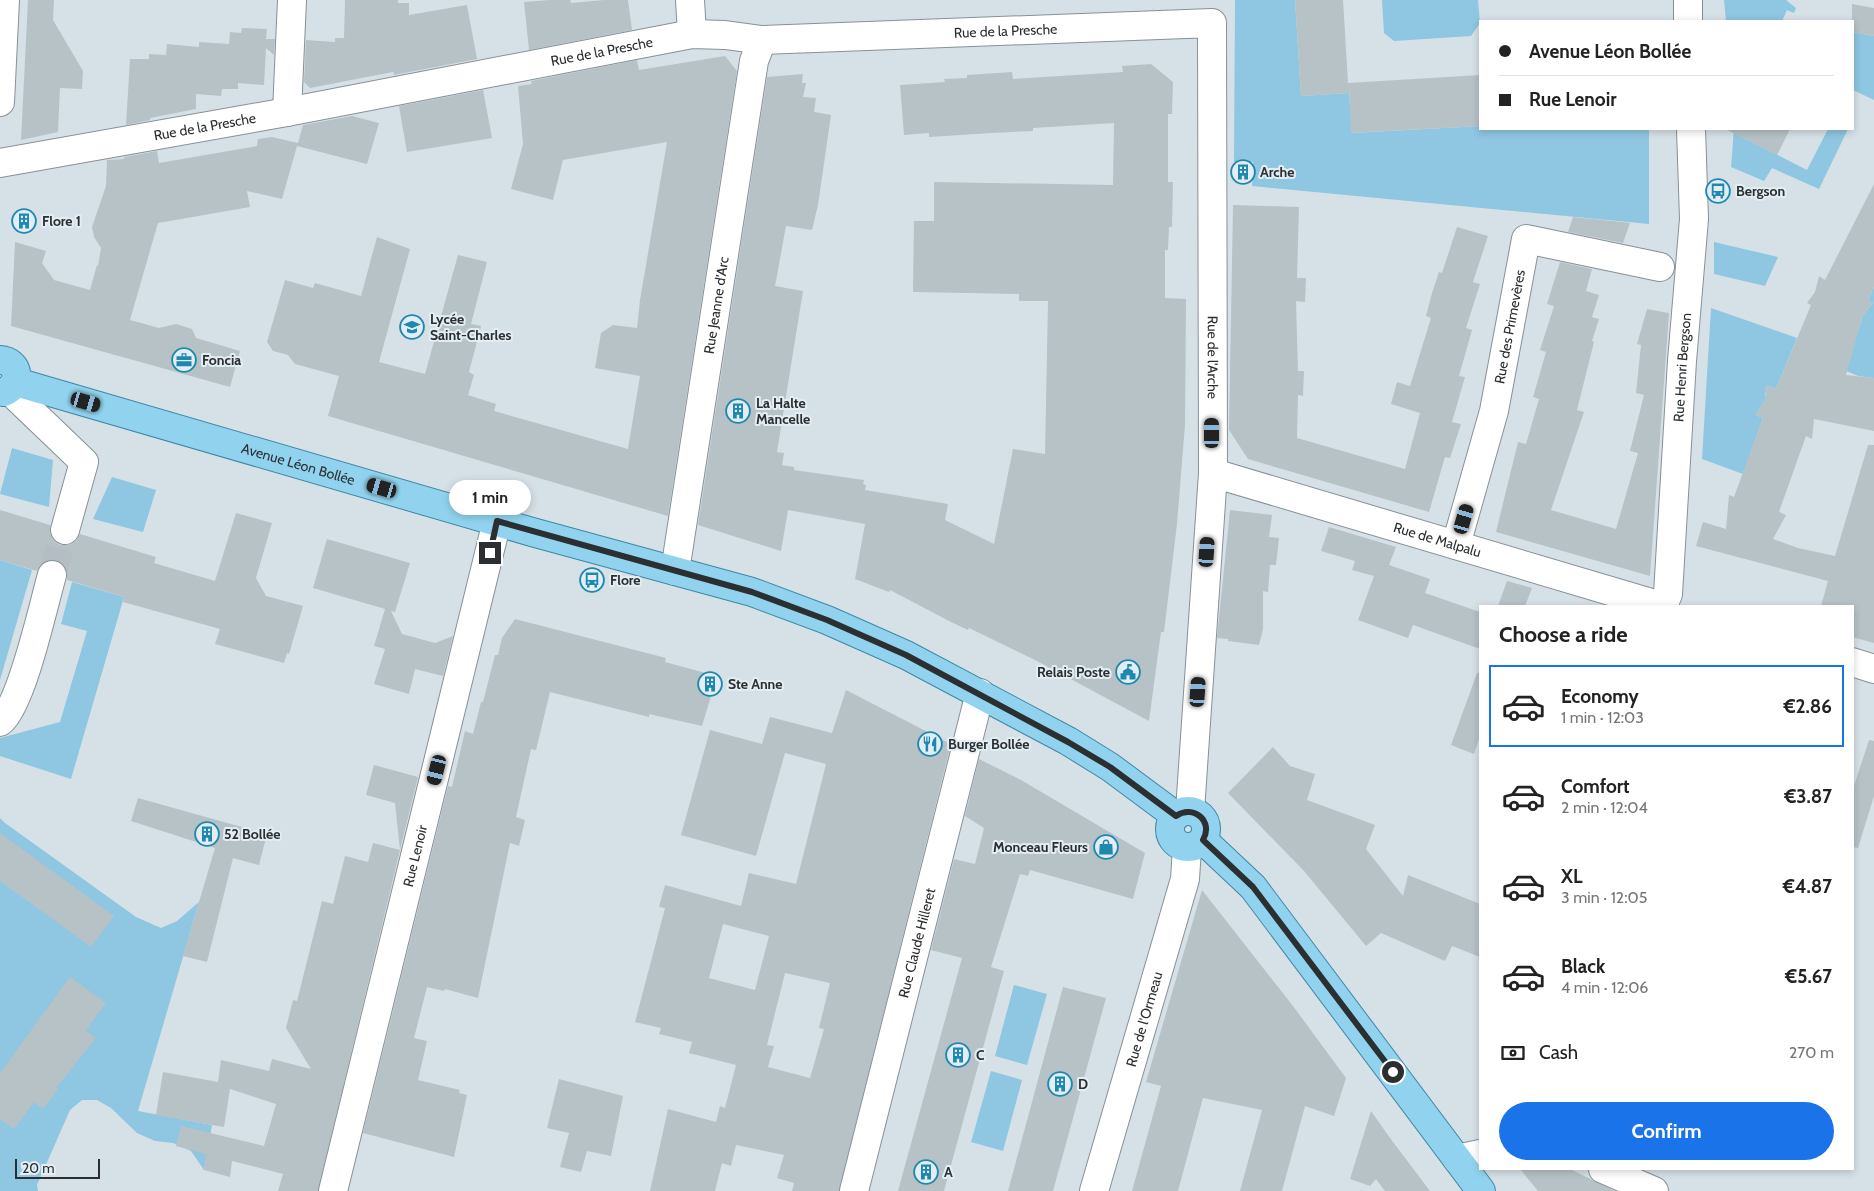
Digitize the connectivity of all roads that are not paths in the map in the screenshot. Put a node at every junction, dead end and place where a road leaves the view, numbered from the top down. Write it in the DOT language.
graph roads {
  1 [pos="5,0"];
  2 [pos="292,0"];
  3 [pos="690,0"];
  4 [pos="1688,0"];
  5 [pos="1688,20"];
  6 [pos="1212,23"];
  7 [pos="692,34"];
  8 [pos="762,40"];
  9 [pos="0,102"];
  10 [pos="286,112"];
  11 [pos="1691,130"];
  12 [pos="0,163"];
  13 [pos="1660,267"];
  14 [pos="0,360"];
  15 [pos="8,388"];
  16 [pos="1212,473"];
  17 [pos="497,521"];
  18 [pos="65,530"];
  19 [pos="1456,545"];
  20 [pos="675,571"];
  21 [pos="52,575"];
  22 [pos="1659,605"];
  23 [pos="1662,605"];
  24 [pos="1854,663"];
  25 [pos="1874,668"];
  26 [pos="980,693"];
  27 [pos="0,722"];
  28 [pos="1183,814"];
  29 [pos="1195,844"];
  30 [pos="1469,1156"];
  31 [pos="1605,1170"];
  32 [pos="333,1191"];
  33 [pos="854,1191"];
  34 [pos="1094,1191"];
  35 [pos="1481,1191"];
  36 [pos="1654,1191"];
  1 -- 9 [label="street"];
  2 -- 10 [label="street"];
  3 -- 7 [label="street"];
  4 -- 5 [label="street"];
  6 -- 8 [label="street, Rue de la Presche"];
  6 -- 16 [label="street, Rue de l'Arche"];
  7 -- 8 [label="street, Rue de la Presche"];
  7 -- 10 [label="street, Rue de la Presche"];
  8 -- 20 [label="street, Rue Jeanne d'Arc"];
  10 -- 12 [label="street, Rue de la Presche"];
  11 -- 23 [label="street, Rue Henri Bergson"];
  13 -- 19 [label="street, Rue des Primevères"];
  14 -- 15 [label="main road"];
  15 -- 17 [label="main road, Avenue Léon Bollée"];
  15 -- 18 [label="street"];
  16 -- 19 [label="street, Rue de Malpalu"];
  16 -- 28 [label="street, Rue de l'Arche"];
  17 -- 20 [label="main road, Avenue Léon Bollée"];
  17 -- 32 [label="street, Rue Lenoir"];
  19 -- 22 [label="street, Rue de Malpalu"];
  20 -- 26 [label="main road, Avenue Léon Bollée"];
  21 -- 27 [label="street"];
  24 -- 25 [label="street"];
  26 -- 28 [label="main road, Avenue Léon Bollée"];
  26 -- 33 [label="street, Rue Claude Hilleret"];
  28 -- 29 [label="main road"];
  29 -- 30 [label="main road"];
  29 -- 34 [label="street, Rue de l'Ormeau"];
  30 -- 35 [label="main road"];
  31 -- 36 [label="street"];
}
